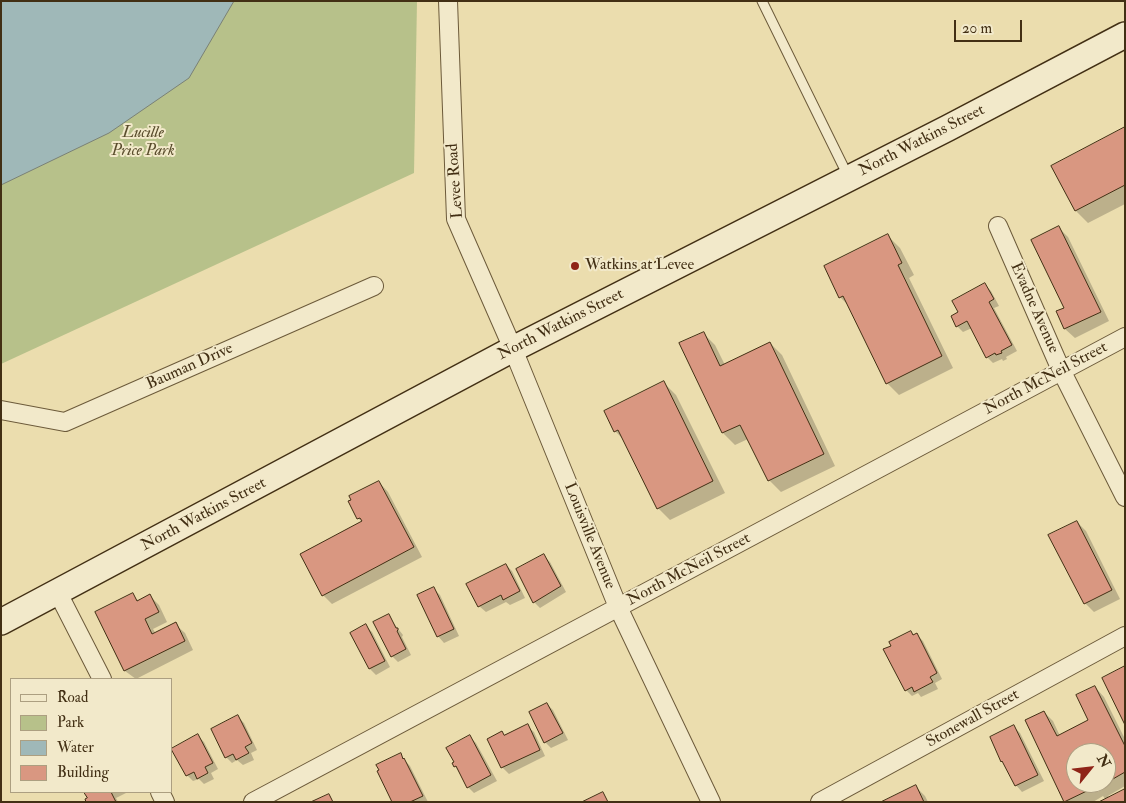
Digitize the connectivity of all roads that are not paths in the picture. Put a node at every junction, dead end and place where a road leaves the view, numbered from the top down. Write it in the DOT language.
graph roads {
  1 [pos="448,1"];
  2 [pos="762,1"];
  3 [pos="1125,35"];
  4 [pos="850,178"];
  5 [pos="998,226"];
  6 [pos="374,286"];
  7 [pos="1125,337"];
  8 [pos="513,349"];
  9 [pos="1061,370"];
  10 [pos="1,410"];
  11 [pos="1125,497"];
  12 [pos="58,593"];
  13 [pos="618,607"];
  14 [pos="1,622"];
  15 [pos="1125,636"];
  16 [pos="101,678"];
  17 [pos="253,802"];
  18 [pos="711,802"];
  19 [pos="820,802"];
  1 -- 8 [label="street, Levee Road"];
  2 -- 4 [label="lane"];
  3 -- 4 [label="main road, North Watkins Street"];
  4 -- 8 [label="main road, North Watkins Street"];
  5 -- 9 [label="street, Evadne Avenue"];
  6 -- 10 [label="street, Bauman Drive"];
  7 -- 9 [label="street, North McNeil Street"];
  8 -- 12 [label="main road, North Watkins Street"];
  8 -- 13 [label="street, Louisville Avenue"];
  9 -- 11 [label="street, Evadne Avenue"];
  9 -- 13 [label="street, North McNeil Street"];
  12 -- 14 [label="main road, North Watkins Street"];
  12 -- 16 [label="street"];
  13 -- 17 [label="street, North McNeil Street"];
  13 -- 18 [label="street, Louisville Avenue"];
  15 -- 19 [label="street, Stonewall Street"];
}
